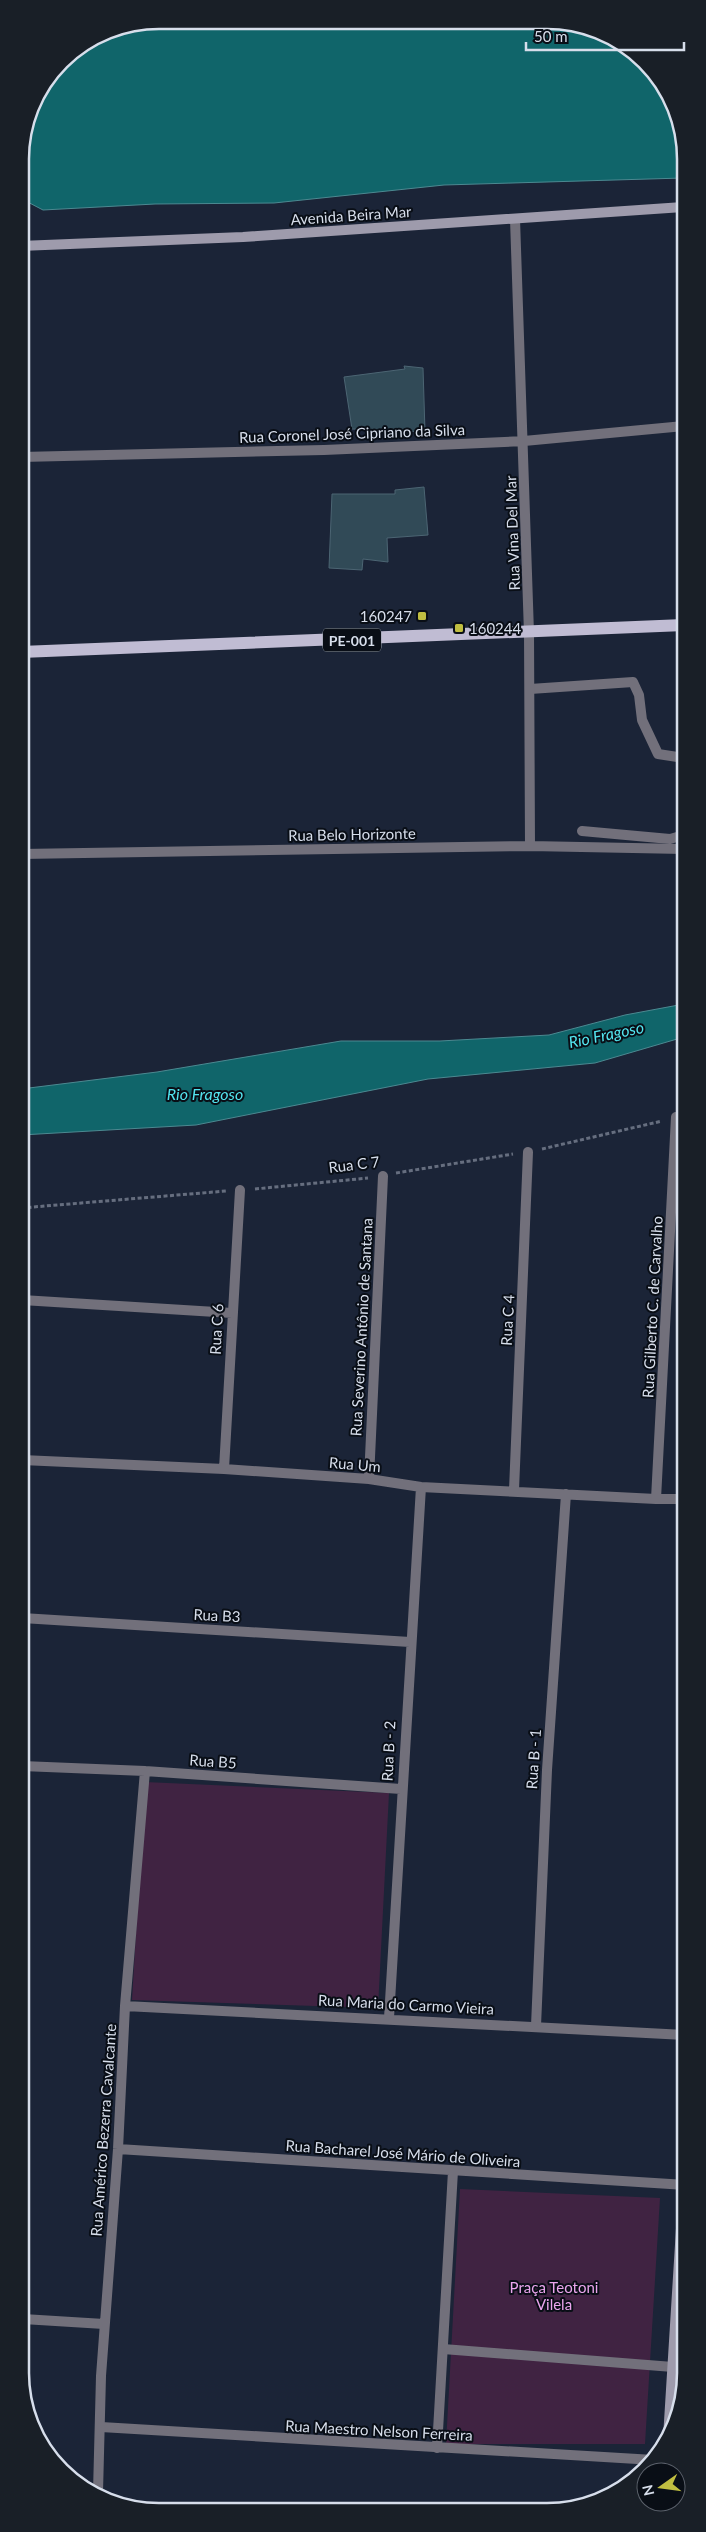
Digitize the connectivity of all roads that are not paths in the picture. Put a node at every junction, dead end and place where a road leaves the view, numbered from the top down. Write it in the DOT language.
graph roads {
  1 [pos="677,208"];
  2 [pos="516,219"];
  3 [pos="29,246"];
  4 [pos="677,427"];
  5 [pos="524,442"];
  6 [pos="29,458"];
  7 [pos="677,626"];
  8 [pos="530,633"];
  9 [pos="29,652"];
  10 [pos="530,689"];
  11 [pos="677,757"];
  12 [pos="582,831"];
  13 [pos="677,837"];
  14 [pos="530,846"];
  15 [pos="677,849"];
  16 [pos="29,854"];
  17 [pos="676,1117"];
  18 [pos="528,1152"];
  19 [pos="383,1176"];
  20 [pos="240,1190"];
  21 [pos="29,1300"];
  22 [pos="232,1313"];
  23 [pos="29,1460"];
  24 [pos="224,1469"];
  25 [pos="369,1479"];
  26 [pos="421,1486"];
  27 [pos="514,1490"];
  28 [pos="566,1494"];
  29 [pos="656,1499"];
  30 [pos="677,1499"];
  31 [pos="29,1618"];
  32 [pos="410,1642"];
  33 [pos="29,1766"];
  34 [pos="145,1771"];
  35 [pos="401,1789"];
  36 [pos="125,2006"];
  37 [pos="389,2018"];
  38 [pos="536,2026"];
  39 [pos="677,2035"];
  40 [pos="118,2149"];
  41 [pos="453,2171"];
  42 [pos="677,2185"];
  43 [pos="677,2306"];
  44 [pos="29,2319"];
  45 [pos="104,2324"];
  46 [pos="443,2349"];
  47 [pos="673,2367"];
  48 [pos="670,2416"];
  49 [pos="101,2427"];
  50 [pos="437,2448"];
  51 [pos="645,2459"];
  52 [pos="98,2488"];
  1 -- 2 [label="main road, Avenida Beira Mar"];
  2 -- 3 [label="main road, Avenida Beira Mar"];
  2 -- 5 [label="street, Rua Vina Del Mar"];
  4 -- 5 [label="street, Rua Coronel José Cipriano da Silva"];
  5 -- 6 [label="street, Rua Coronel José Cipriano da Silva"];
  5 -- 8 [label="street, Rua Vina Del Mar"];
  7 -- 8 [label="main road, PE-001"];
  8 -- 9 [label="main road, PE-001"];
  8 -- 10 [label="street, Rua Vina Del Mar"];
  10 -- 11 [label="street"];
  10 -- 14 [label="street, Rua Vina Del Mar"];
  12 -- 13 [label="street"];
  14 -- 15 [label="street, Rua Belo Horizonte"];
  14 -- 16 [label="street, Rua Belo Horizonte"];
  17 -- 29 [label="street, Rua Gilberto C. de Carvalho"];
  18 -- 27 [label="street, Rua C 4"];
  19 -- 25 [label="street, Rua Severino Antônio de Santana"];
  20 -- 22 [label="street, Rua C 6"];
  21 -- 22 [label="street"];
  22 -- 24 [label="street, Rua C 6"];
  23 -- 24 [label="street, Rua Um"];
  24 -- 25 [label="street, Rua Um"];
  25 -- 26 [label="street, Rua Um"];
  26 -- 27 [label="street, Rua Um"];
  26 -- 32 [label="street, Rua B - 2"];
  27 -- 28 [label="street, Rua Um"];
  28 -- 29 [label="street, Rua Um"];
  28 -- 38 [label="street, Rua B - 1"];
  29 -- 30 [label="street, Rua Um"];
  31 -- 32 [label="street, Rua B3"];
  32 -- 35 [label="street, Rua B - 2"];
  33 -- 34 [label="street, Rua B5"];
  34 -- 35 [label="street, Rua B5"];
  34 -- 36 [label="street, Rua Américo Bezerra Cavalcante"];
  35 -- 37 [label="street, Rua B - 2"];
  36 -- 37 [label="street, Rua Maria do Carmo Vieira"];
  36 -- 40 [label="street, Rua Américo Bezerra Cavalcante"];
  37 -- 38 [label="street, Rua Maria do Carmo Vieira"];
  38 -- 39 [label="street, Rua Maria do Carmo Vieira"];
  40 -- 41 [label="street, Rua Bacharel José Mário de Oliveira"];
  40 -- 45 [label="street, Rua Américo Bezerra Cavalcante"];
  41 -- 42 [label="street, Rua Bacharel José Mário de Oliveira"];
  41 -- 46 [label="street"];
  43 -- 47 [label="main road"];
  44 -- 45 [label="street"];
  45 -- 49 [label="street, Rua Américo Bezerra Cavalcante"];
  46 -- 47 [label="street"];
  46 -- 50 [label="street"];
  47 -- 48 [label="main road"];
  49 -- 50 [label="street, Rua Maestro Nelson Ferreira"];
  49 -- 52 [label="street, Rua Américo Bezerra Cavalcante"];
  50 -- 51 [label="street, Rua Maestro Nelson Ferreira"];
}
